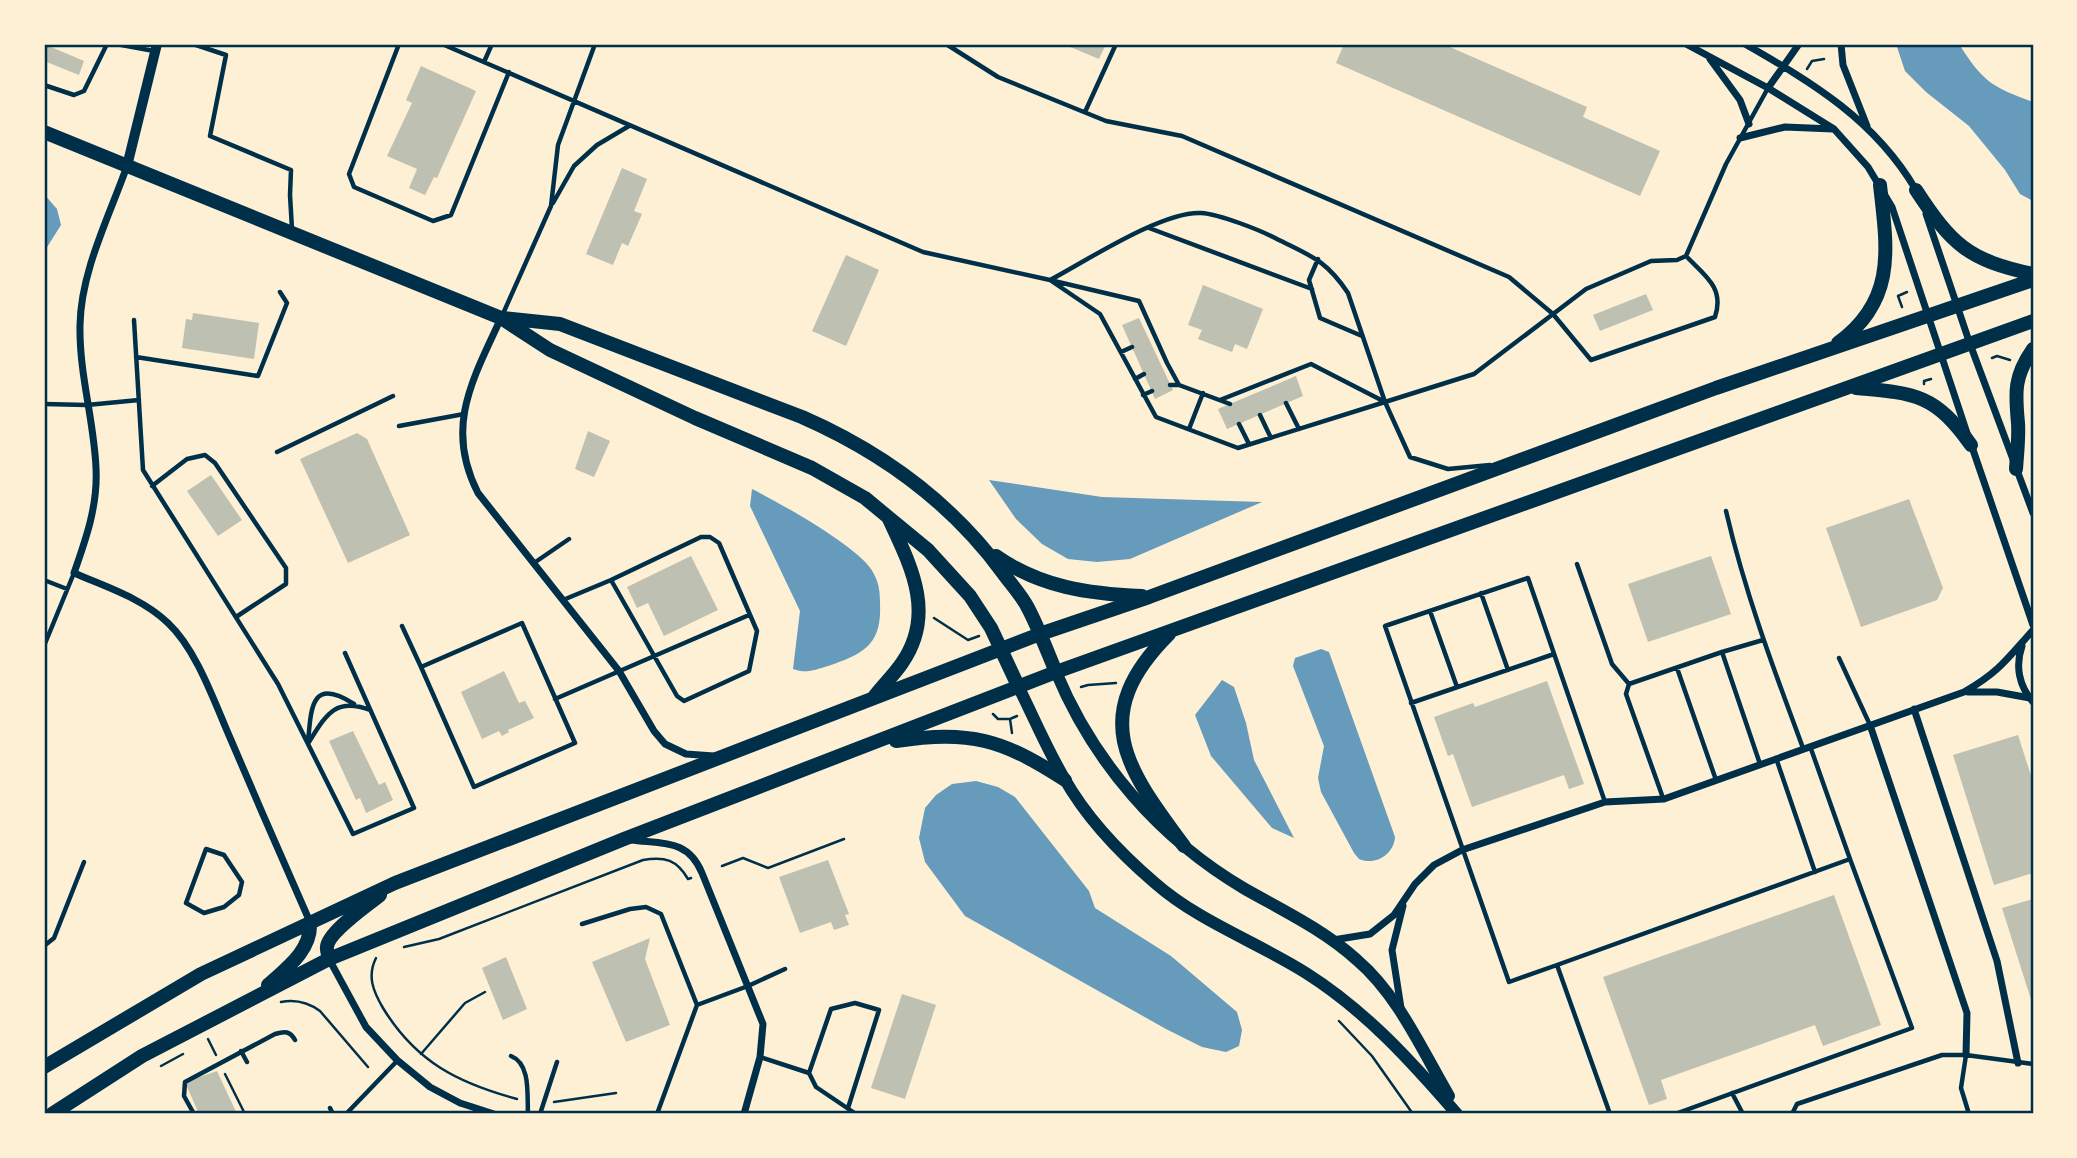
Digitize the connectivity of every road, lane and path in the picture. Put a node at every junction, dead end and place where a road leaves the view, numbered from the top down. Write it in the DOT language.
graph roads {
  1 [pos="107,44"];
  2 [pos="116,44"];
  3 [pos="193,44"];
  4 [pos="399,44"];
  5 [pos="442,44"];
  6 [pos="492,44"];
  7 [pos="595,44"];
  8 [pos="946,44"];
  9 [pos="1116,44"];
  10 [pos="1686,44"];
  11 [pos="1745,44"];
  12 [pos="1799,44"];
  13 [pos="1841,44"];
  14 [pos="156,48"];
  15 [pos="1708,55"];
  16 [pos="1824,59"];
  17 [pos="484,62"];
  18 [pos="1782,65"];
  19 [pos="1807,69"];
  20 [pos="509,72"];
  21 [pos="44,85"];
  22 [pos="1768,88"];
  23 [pos="573,101"];
  24 [pos="1085,112"];
  25 [pos="1749,124"];
  26 [pos="629,125"];
  27 [pos="1868,127"];
  28 [pos="1834,130"];
  29 [pos="44,132"];
  30 [pos="1740,138"];
  31 [pos="127,166"];
  32 [pos="1880,185"];
  33 [pos="1916,190"];
  34 [pos="551,206"];
  35 [pos="1148,227"];
  36 [pos="293,233"];
  37 [pos="1686,256"];
  38 [pos="1318,259"];
  39 [pos="2033,274"];
  40 [pos="1050,280"];
  41 [pos="2033,280"];
  42 [pos="1312,289"];
  43 [pos="280,292"];
  44 [pos="1907,292"];
  45 [pos="1957,306"];
  46 [pos="1902,307"];
  47 [pos="1553,314"];
  48 [pos="1928,316"];
  49 [pos="501,318"];
  50 [pos="134,320"];
  51 [pos="2033,321"];
  52 [pos="1363,336"];
  53 [pos="1970,344"];
  54 [pos="1132,347"];
  55 [pos="2033,349"];
  56 [pos="1824,351"];
  57 [pos="1121,352"];
  58 [pos="1941,354"];
  59 [pos="136,357"];
  60 [pos="1992,358"];
  61 [pos="2014,361"];
  62 [pos="1144,374"];
  63 [pos="1135,379"];
  64 [pos="1170,385"];
  65 [pos="1179,385"];
  66 [pos="1848,387"];
  67 [pos="1152,391"];
  68 [pos="1203,393"];
  69 [pos="1143,395"];
  70 [pos="393,396"];
  71 [pos="139,400"];
  72 [pos="1220,400"];
  73 [pos="1385,402"];
  74 [pos="1286,403"];
  75 [pos="44,404"];
  76 [pos="1230,404"];
  77 [pos="87,405"];
  78 [pos="464,415"];
  79 [pos="1260,415"];
  80 [pos="1239,424"];
  81 [pos="399,426"];
  82 [pos="1189,429"];
  83 [pos="1299,429"];
  84 [pos="1271,438"];
  85 [pos="1250,444"];
  86 [pos="1971,445"];
  87 [pos="277,452"];
  88 [pos="1511,463"];
  89 [pos="2016,468"];
  90 [pos="152,486"];
  91 [pos="1726,511"];
  92 [pos="2033,513"];
  93 [pos="887,514"];
  94 [pos="569,539"];
  95 [pos="986,549"];
  96 [pos="533,563"];
  97 [pos="1577,564"];
  98 [pos="74,573"];
  99 [pos="44,580"];
  100 [pos="611,580"];
  101 [pos="67,589"];
  102 [pos="1481,593"];
  103 [pos="1149,597"];
  104 [pos="562,600"];
  105 [pos="1430,611"];
  106 [pos="749,615"];
  107 [pos="927,616"];
  108 [pos="236,617"];
  109 [pos="2033,625"];
  110 [pos="402,626"];
  111 [pos="2033,630"];
  112 [pos="1172,631"];
  113 [pos="1040,634"];
  114 [pos="979,636"];
  115 [pos="2026,639"];
  116 [pos="1763,640"];
  117 [pos="44,646"];
  118 [pos="1002,649"];
  119 [pos="1722,652"];
  120 [pos="345,653"];
  121 [pos="1555,654"];
  122 [pos="656,655"];
  123 [pos="1839,658"];
  124 [pos="421,667"];
  125 [pos="1677,667"];
  126 [pos="1508,670"];
  127 [pos="619,671"];
  128 [pos="1056,673"];
  129 [pos="1085,678"];
  130 [pos="1629,684"];
  131 [pos="1088,685"];
  132 [pos="1123,685"];
  133 [pos="1081,687"];
  134 [pos="1457,687"];
  135 [pos="1019,688"];
  136 [pos="1964,692"];
  137 [pos="873,698"];
  138 [pos="555,699"];
  139 [pos="2031,700"];
  140 [pos="1411,703"];
  141 [pos="354,704"];
  142 [pos="1914,709"];
  143 [pos="370,710"];
  144 [pos="993,714"];
  145 [pos="1017,716"];
  146 [pos="1010,719"];
  147 [pos="1870,725"];
  148 [pos="1009,739"];
  149 [pos="308,744"];
  150 [pos="867,746"];
  151 [pos="1806,747"];
  152 [pos="722,756"];
  153 [pos="1776,758"];
  154 [pos="1760,764"];
  155 [pos="1065,780"];
  156 [pos="1716,780"];
  157 [pos="1664,799"];
  158 [pos="1605,802"];
  159 [pos="624,839"];
  160 [pos="844,839"];
  161 [pos="1184,846"];
  162 [pos="1462,850"];
  163 [pos="224,855"];
  164 [pos="1850,859"];
  165 [pos="84,862"];
  166 [pos="722,866"];
  167 [pos="1815,872"];
  168 [pos="693,877"];
  169 [pos="395,883"];
  170 [pos="1405,899"];
  171 [pos="310,922"];
  172 [pos="582,924"];
  173 [pos="1331,940"];
  174 [pos="44,946"];
  175 [pos="399,948"];
  176 [pos="382,953"];
  177 [pos="329,959"];
  178 [pos="1558,965"];
  179 [pos="785,969"];
  180 [pos="748,986"];
  181 [pos="485,992"];
  182 [pos="256,997"];
  183 [pos="697,1005"];
  184 [pos="1402,1016"];
  185 [pos="1339,1021"];
  186 [pos="208,1040"];
  187 [pos="295,1040"];
  188 [pos="242,1051"];
  189 [pos="421,1054"];
  190 [pos="1966,1055"];
  191 [pos="511,1056"];
  192 [pos="760,1057"];
  193 [pos="397,1060"];
  194 [pos="219,1062"];
  195 [pos="247,1062"];
  196 [pos="557,1062"];
  197 [pos="2018,1063"];
  198 [pos="2033,1064"];
  199 [pos="44,1067"];
  200 [pos="809,1073"];
  201 [pos="616,1093"];
  202 [pos="1732,1093"];
  203 [pos="528,1103"];
  204 [pos="543,1104"];
  205 [pos="330,1108"];
  206 [pos="848,1108"];
  207 [pos="52,1114"];
  208 [pos="194,1114"];
  209 [pos="245,1114"];
  210 [pos="333,1114"];
  211 [pos="346,1114"];
  212 [pos="494,1114"];
  213 [pos="528,1114"];
  214 [pos="540,1114"];
  215 [pos="657,1114"];
  216 [pos="744,1114"];
  217 [pos="856,1114"];
  218 [pos="1412,1114"];
  219 [pos="1458,1114"];
  220 [pos="1610,1114"];
  221 [pos="1675,1114"];
  222 [pos="1742,1114"];
  223 [pos="1792,1114"];
  224 [pos="1969,1114"];
  1 -- 21 [label="lane"];
  2 -- 14 [label="lane"];
  3 -- 36 [label="lane"];
  4 -- 20 [label="lane"];
  5 -- 17 [label="lane"];
  6 -- 17 [label="lane"];
  7 -- 23 [label="lane"];
  8 -- 24 [label="lane"];
  9 -- 24 [label="lane"];
  10 -- 15 [label="street"];
  11 -- 18 [label="street"];
  12 -- 18 [label="street"];
  13 -- 27 [label="street"];
  14 -- 31 [label="street"];
  15 -- 22 [label="street"];
  15 -- 25 [label="street"];
  16 -- 19 [label="path"];
  17 -- 20 [label="lane"];
  18 -- 22 [label="street"];
  18 -- 27 [label="street"];
  20 -- 23 [label="lane"];
  22 -- 25 [label="lane"];
  22 -- 28 [label="street"];
  23 -- 26 [label="lane"];
  23 -- 34 [label="lane"];
  24 -- 47 [label="lane"];
  25 -- 30 [label="lane"];
  26 -- 34 [label="lane"];
  26 -- 40 [label="lane"];
  27 -- 33 [label="street"];
  28 -- 30 [label="street"];
  28 -- 32 [label="street"];
  29 -- 31 [label="main road"];
  30 -- 37 [label="lane"];
  31 -- 36 [label="main road"];
  31 -- 77 [label="street"];
  32 -- 48 [label="street"];
  32 -- 56 [label="main road"];
  33 -- 39 [label="main road"];
  33 -- 45 [label="street"];
  34 -- 49 [label="lane"];
  35 -- 38 [label="lane"];
  35 -- 40 [label="lane"];
  35 -- 42 [label="lane"];
  36 -- 49 [label="main road"];
  37 -- 47 [label="lane"];
  37 -- 47 [label="lane"];
  38 -- 42 [label="lane"];
  38 -- 52 [label="lane"];
  40 -- 57 [label="lane"];
  40 -- 65 [label="lane"];
  41 -- 45 [label="main road"];
  42 -- 52 [label="lane"];
  43 -- 59 [label="lane"];
  44 -- 46 [label="path"];
  45 -- 48 [label="main road"];
  45 -- 53 [label="street"];
  47 -- 73 [label="lane"];
  48 -- 56 [label="main road"];
  48 -- 58 [label="street"];
  49 -- 78 [label="street"];
  49 -- 93 [label="main road"];
  49 -- 95 [label="main road"];
  50 -- 59 [label="lane"];
  51 -- 53 [label="main road"];
  52 -- 73 [label="lane"];
  53 -- 58 [label="main road"];
  53 -- 89 [label="street"];
  54 -- 57 [label="lane"];
  55 -- 89 [label="main road"];
  56 -- 88 [label="main road"];
  57 -- 63 [label="lane"];
  58 -- 66 [label="main road"];
  58 -- 86 [label="street"];
  59 -- 71 [label="lane"];
  60 -- 61 [label="path"];
  62 -- 63 [label="lane"];
  63 -- 69 [label="lane"];
  64 -- 65 [label="lane"];
  65 -- 68 [label="lane"];
  66 -- 86 [label="main road"];
  66 -- 112 [label="main road"];
  67 -- 69 [label="lane"];
  68 -- 72 [label="lane"];
  68 -- 82 [label="lane"];
  69 -- 82 [label="lane"];
  70 -- 87 [label="lane"];
  71 -- 77 [label="lane"];
  71 -- 90 [label="lane"];
  72 -- 73 [label="lane"];
  72 -- 76 [label="lane"];
  73 -- 83 [label="lane"];
  73 -- 88 [label="lane"];
  74 -- 83 [label="lane"];
  75 -- 77 [label="lane"];
  77 -- 98 [label="street"];
  78 -- 81 [label="lane"];
  78 -- 96 [label="street"];
  79 -- 84 [label="lane"];
  80 -- 85 [label="lane"];
  82 -- 85 [label="lane"];
  83 -- 84 [label="lane"];
  84 -- 85 [label="lane"];
  86 -- 109 [label="street"];
  88 -- 103 [label="main road"];
  89 -- 92 [label="street"];
  90 -- 108 [label="lane"];
  90 -- 108 [label="lane"];
  91 -- 116 [label="lane"];
  93 -- 118 [label="main road"];
  93 -- 137 [label="main road"];
  94 -- 96 [label="lane"];
  95 -- 103 [label="main road"];
  95 -- 113 [label="main road"];
  96 -- 104 [label="street"];
  97 -- 130 [label="lane"];
  98 -- 101 [label="lane"];
  98 -- 171 [label="street"];
  99 -- 101 [label="lane"];
  100 -- 104 [label="lane"];
  100 -- 106 [label="lane"];
  100 -- 122 [label="lane"];
  101 -- 117 [label="lane"];
  102 -- 105 [label="lane"];
  102 -- 121 [label="lane"];
  102 -- 126 [label="lane"];
  103 -- 113 [label="main road"];
  104 -- 127 [label="street"];
  105 -- 134 [label="lane"];
  105 -- 140 [label="lane"];
  106 -- 122 [label="lane"];
  106 -- 122 [label="lane"];
  107 -- 114 [label="path"];
  108 -- 149 [label="lane"];
  110 -- 124 [label="lane"];
  111 -- 115 [label="street"];
  112 -- 128 [label="main road"];
  112 -- 161 [label="main road"];
  113 -- 118 [label="main road"];
  113 -- 128 [label="main road"];
  115 -- 136 [label="street"];
  115 -- 139 [label="street"];
  116 -- 119 [label="lane"];
  116 -- 151 [label="lane"];
  118 -- 135 [label="main road"];
  118 -- 137 [label="main road"];
  119 -- 125 [label="lane"];
  119 -- 154 [label="lane"];
  120 -- 143 [label="lane"];
  121 -- 126 [label="lane"];
  121 -- 158 [label="lane"];
  122 -- 127 [label="lane"];
  123 -- 147 [label="lane"];
  124 -- 138 [label="lane"];
  124 -- 138 [label="lane"];
  125 -- 130 [label="lane"];
  125 -- 156 [label="lane"];
  126 -- 134 [label="lane"];
  127 -- 138 [label="lane"];
  127 -- 152 [label="street"];
  128 -- 135 [label="main road"];
  128 -- 161 [label="main road"];
  129 -- 131 [label="path"];
  130 -- 157 [label="lane"];
  131 -- 132 [label="path"];
  131 -- 133 [label="path"];
  134 -- 140 [label="lane"];
  135 -- 150 [label="main road"];
  135 -- 155 [label="main road"];
  136 -- 139 [label="street"];
  136 -- 142 [label="street"];
  137 -- 152 [label="main road"];
  140 -- 162 [label="lane"];
  141 -- 143 [label="lane"];
  141 -- 149 [label="lane"];
  141 -- 149 [label="lane"];
  142 -- 147 [label="street"];
  142 -- 197 [label="street"];
  143 -- 149 [label="lane"];
  144 -- 146 [label="path"];
  145 -- 146 [label="path"];
  146 -- 148 [label="path"];
  147 -- 151 [label="street"];
  147 -- 190 [label="street"];
  150 -- 155 [label="main road"];
  150 -- 159 [label="main road"];
  151 -- 153 [label="street"];
  151 -- 164 [label="lane"];
  152 -- 169 [label="main road"];
  153 -- 154 [label="street"];
  153 -- 167 [label="lane"];
  154 -- 156 [label="street"];
  155 -- 219 [label="main road"];
  156 -- 157 [label="street"];
  157 -- 158 [label="street"];
  158 -- 162 [label="street"];
  159 -- 177 [label="main road"];
  159 -- 180 [label="street"];
  160 -- 166 [label="path"];
  161 -- 173 [label="main road"];
  162 -- 170 [label="street"];
  162 -- 178 [label="lane"];
  163 -- 163 [label="lane"];
  164 -- 167 [label="lane"];
  164 -- 202 [label="lane"];
  165 -- 174 [label="lane"];
  167 -- 178 [label="lane"];
  168 -- 175 [label="path"];
  169 -- 171 [label="main road"];
  169 -- 177 [label="main road"];
  170 -- 173 [label="street"];
  170 -- 184 [label="street"];
  171 -- 182 [label="main road"];
  171 -- 199 [label="main road"];
  172 -- 183 [label="lane"];
  173 -- 184 [label="main road"];
  176 -- 189 [label="path"];
  177 -- 182 [label="main road"];
  177 -- 193 [label="street"];
  178 -- 220 [label="lane"];
  179 -- 180 [label="lane"];
  180 -- 183 [label="lane"];
  180 -- 192 [label="street"];
  181 -- 189 [label="path"];
  182 -- 207 [label="main road"];
  183 -- 215 [label="lane"];
  184 -- 219 [label="main road"];
  185 -- 218 [label="path"];
  186 -- 194 [label="path"];
  187 -- 188 [label="lane"];
  188 -- 194 [label="lane"];
  188 -- 195 [label="lane"];
  189 -- 203 [label="path"];
  190 -- 197 [label="lane"];
  190 -- 223 [label="lane"];
  190 -- 224 [label="lane"];
  191 -- 203 [label="lane"];
  192 -- 200 [label="lane"];
  192 -- 216 [label="street"];
  193 -- 211 [label="lane"];
  193 -- 212 [label="street"];
  194 -- 208 [label="lane"];
  194 -- 209 [label="path"];
  196 -- 204 [label="lane"];
  197 -- 198 [label="lane"];
  200 -- 206 [label="lane"];
  200 -- 206 [label="lane"];
  201 -- 204 [label="path"];
  202 -- 221 [label="lane"];
  202 -- 222 [label="lane"];
  203 -- 213 [label="lane"];
  204 -- 214 [label="lane"];
  205 -- 210 [label="lane"];
  206 -- 217 [label="lane"];
}
